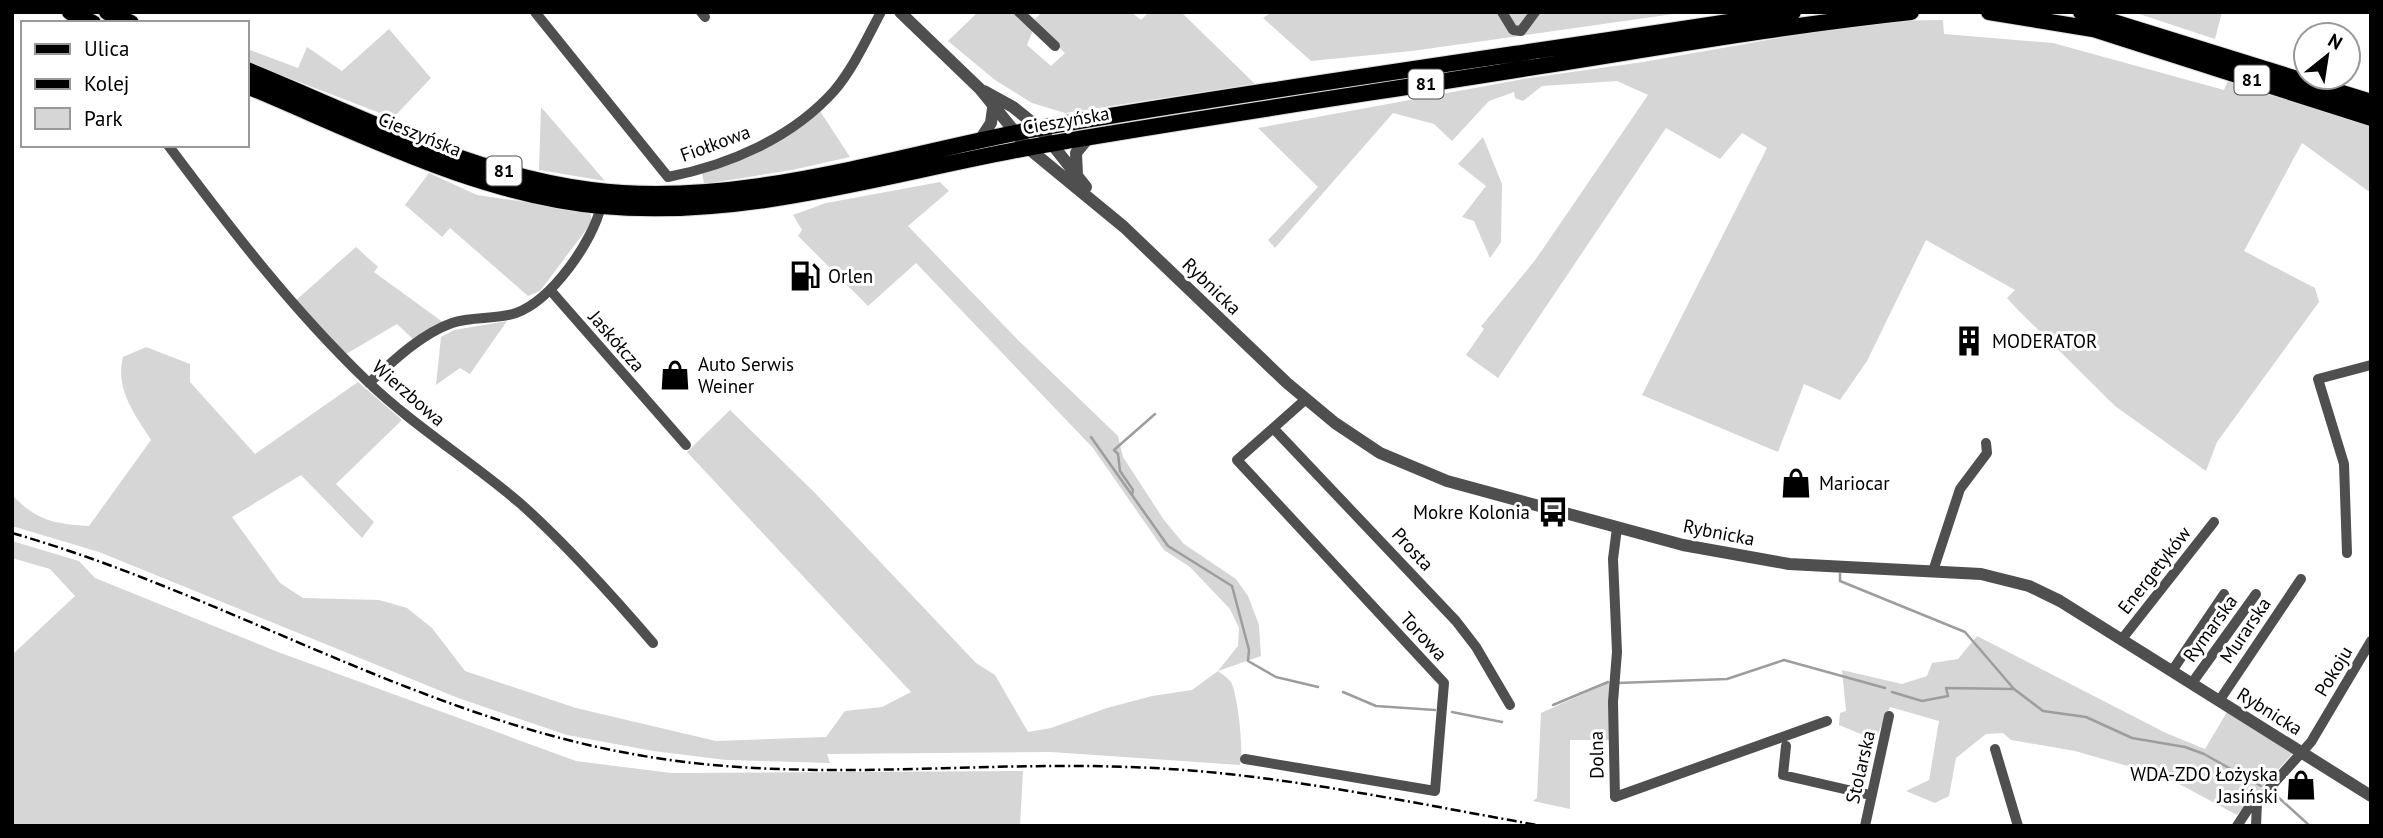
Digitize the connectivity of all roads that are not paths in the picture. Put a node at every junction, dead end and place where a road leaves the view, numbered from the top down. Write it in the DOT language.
graph roads {
  1 [pos="107,12"];
  2 [pos="535,12"];
  3 [pos="881,12"];
  4 [pos="900,12"];
  5 [pos="1019,12"];
  6 [pos="1502,12"];
  7 [pos="1535,12"];
  8 [pos="1793,12"];
  9 [pos="1911,12"];
  10 [pos="1989,12"];
  11 [pos="2081,12"];
  12 [pos="127,21"];
  13 [pos="1055,46"];
  14 [pos="248,70"];
  15 [pos="248,86"];
  16 [pos="981,89"];
  17 [pos="2371,102"];
  18 [pos="993,107"];
  19 [pos="2371,118"];
  20 [pos="1039,128"];
  21 [pos="1016,134"];
  22 [pos="1089,137"];
  23 [pos="979,141"];
  24 [pos="1049,144"];
  25 [pos="170,147"];
  26 [pos="1028,148"];
  27 [pos="1077,175"];
  28 [pos="601,206"];
  29 [pos="1104,209"];
  30 [pos="551,291"];
  31 [pos="2371,365"];
  32 [pos="369,383"];
  33 [pos="1306,399"];
  34 [pos="1274,429"];
  35 [pos="1986,443"];
  36 [pos="686,445"];
  37 [pos="2214,522"];
  38 [pos="1617,528"];
  39 [pos="2347,553"];
  40 [pos="1933,571"];
  41 [pos="2301,579"];
  42 [pos="2224,594"];
  43 [pos="2256,594"];
  44 [pos="2122,639"];
  45 [pos="2371,641"];
  46 [pos="653,643"];
  47 [pos="2172,671"];
  48 [pos="2192,683"];
  49 [pos="2219,701"];
  50 [pos="1510,705"];
  51 [pos="1889,716"];
  52 [pos="1827,721"];
  53 [pos="1786,746"];
  54 [pos="1995,749"];
  55 [pos="2301,753"];
  56 [pos="1245,760"];
  57 [pos="1870,795"];
  58 [pos="2371,796"];
  59 [pos="2257,802"];
  60 [pos="2238,825"];
  61 [pos="1865,826"];
  62 [pos="2018,826"];
  63 [pos="2256,826"];
  1 -- 12 [label="main road"];
  2 -- 3 [label="street, Fiołkowa"];
  4 -- 16 [label="street"];
  5 -- 13 [label="street"];
  6 -- 7 [label="street"];
  8 -- 20 [label="main road, Cieszyńska / 81"];
  9 -- 22 [label="main road, Cieszyńska / 81"];
  10 -- 19 [label="main road, 81"];
  11 -- 17 [label="main road, 81"];
  14 -- 23 [label="main road, Cieszyńska / 81"];
  15 -- 28 [label="main road, Cieszyńska / 81"];
  16 -- 18 [label="street, Rybnicka"];
  16 -- 20 [label="street, Rybnicka"];
  18 -- 21 [label="street, Rybnicka"];
  18 -- 23 [label="street"];
  20 -- 21 [label="main road, Cieszyńska / 81"];
  20 -- 24 [label="street, Rybnicka"];
  21 -- 23 [label="main road, Cieszyńska / 81"];
  21 -- 26 [label="street, Rybnicka"];
  22 -- 24 [label="main road, Cieszyńska / 81"];
  22 -- 27 [label="street"];
  24 -- 26 [label="main road, Cieszyńska / 81"];
  24 -- 27 [label="street, Rybnicka"];
  25 -- 32 [label="street, Wierzbowa"];
  26 -- 28 [label="main road, Cieszyńska / 81"];
  26 -- 29 [label="street, Rybnicka"];
  27 -- 29 [label="street, Rybnicka"];
  28 -- 30 [label="street"];
  29 -- 33 [label="street, Rybnicka"];
  30 -- 32 [label="street"];
  30 -- 36 [label="street, Jaskółcza"];
  31 -- 39 [label="street"];
  32 -- 46 [label="street, Wierzbowa"];
  33 -- 34 [label="street, Torowa"];
  33 -- 38 [label="street, Rybnicka"];
  34 -- 50 [label="street, Prosta"];
  34 -- 56 [label="street, Torowa"];
  35 -- 40 [label="street"];
  37 -- 44 [label="street, Energetyków"];
  38 -- 40 [label="street, Rybnicka"];
  38 -- 52 [label="street, Dolna"];
  40 -- 44 [label="street, Rybnicka"];
  41 -- 49 [label="street, Murarska"];
  42 -- 47 [label="street"];
  43 -- 48 [label="street, Rymarska"];
  44 -- 47 [label="street, Rybnicka"];
  45 -- 55 [label="street, Pokoju"];
  47 -- 48 [label="street, Rybnicka"];
  48 -- 49 [label="street, Rybnicka"];
  49 -- 55 [label="street, Rybnicka"];
  51 -- 57 [label="street, Stolarska"];
  53 -- 57 [label="street"];
  54 -- 62 [label="street"];
  55 -- 58 [label="street, Rybnicka"];
  55 -- 59 [label="street"];
  57 -- 61 [label="street, Stolarska"];
  59 -- 60 [label="street"];
  59 -- 63 [label="street"];
}
